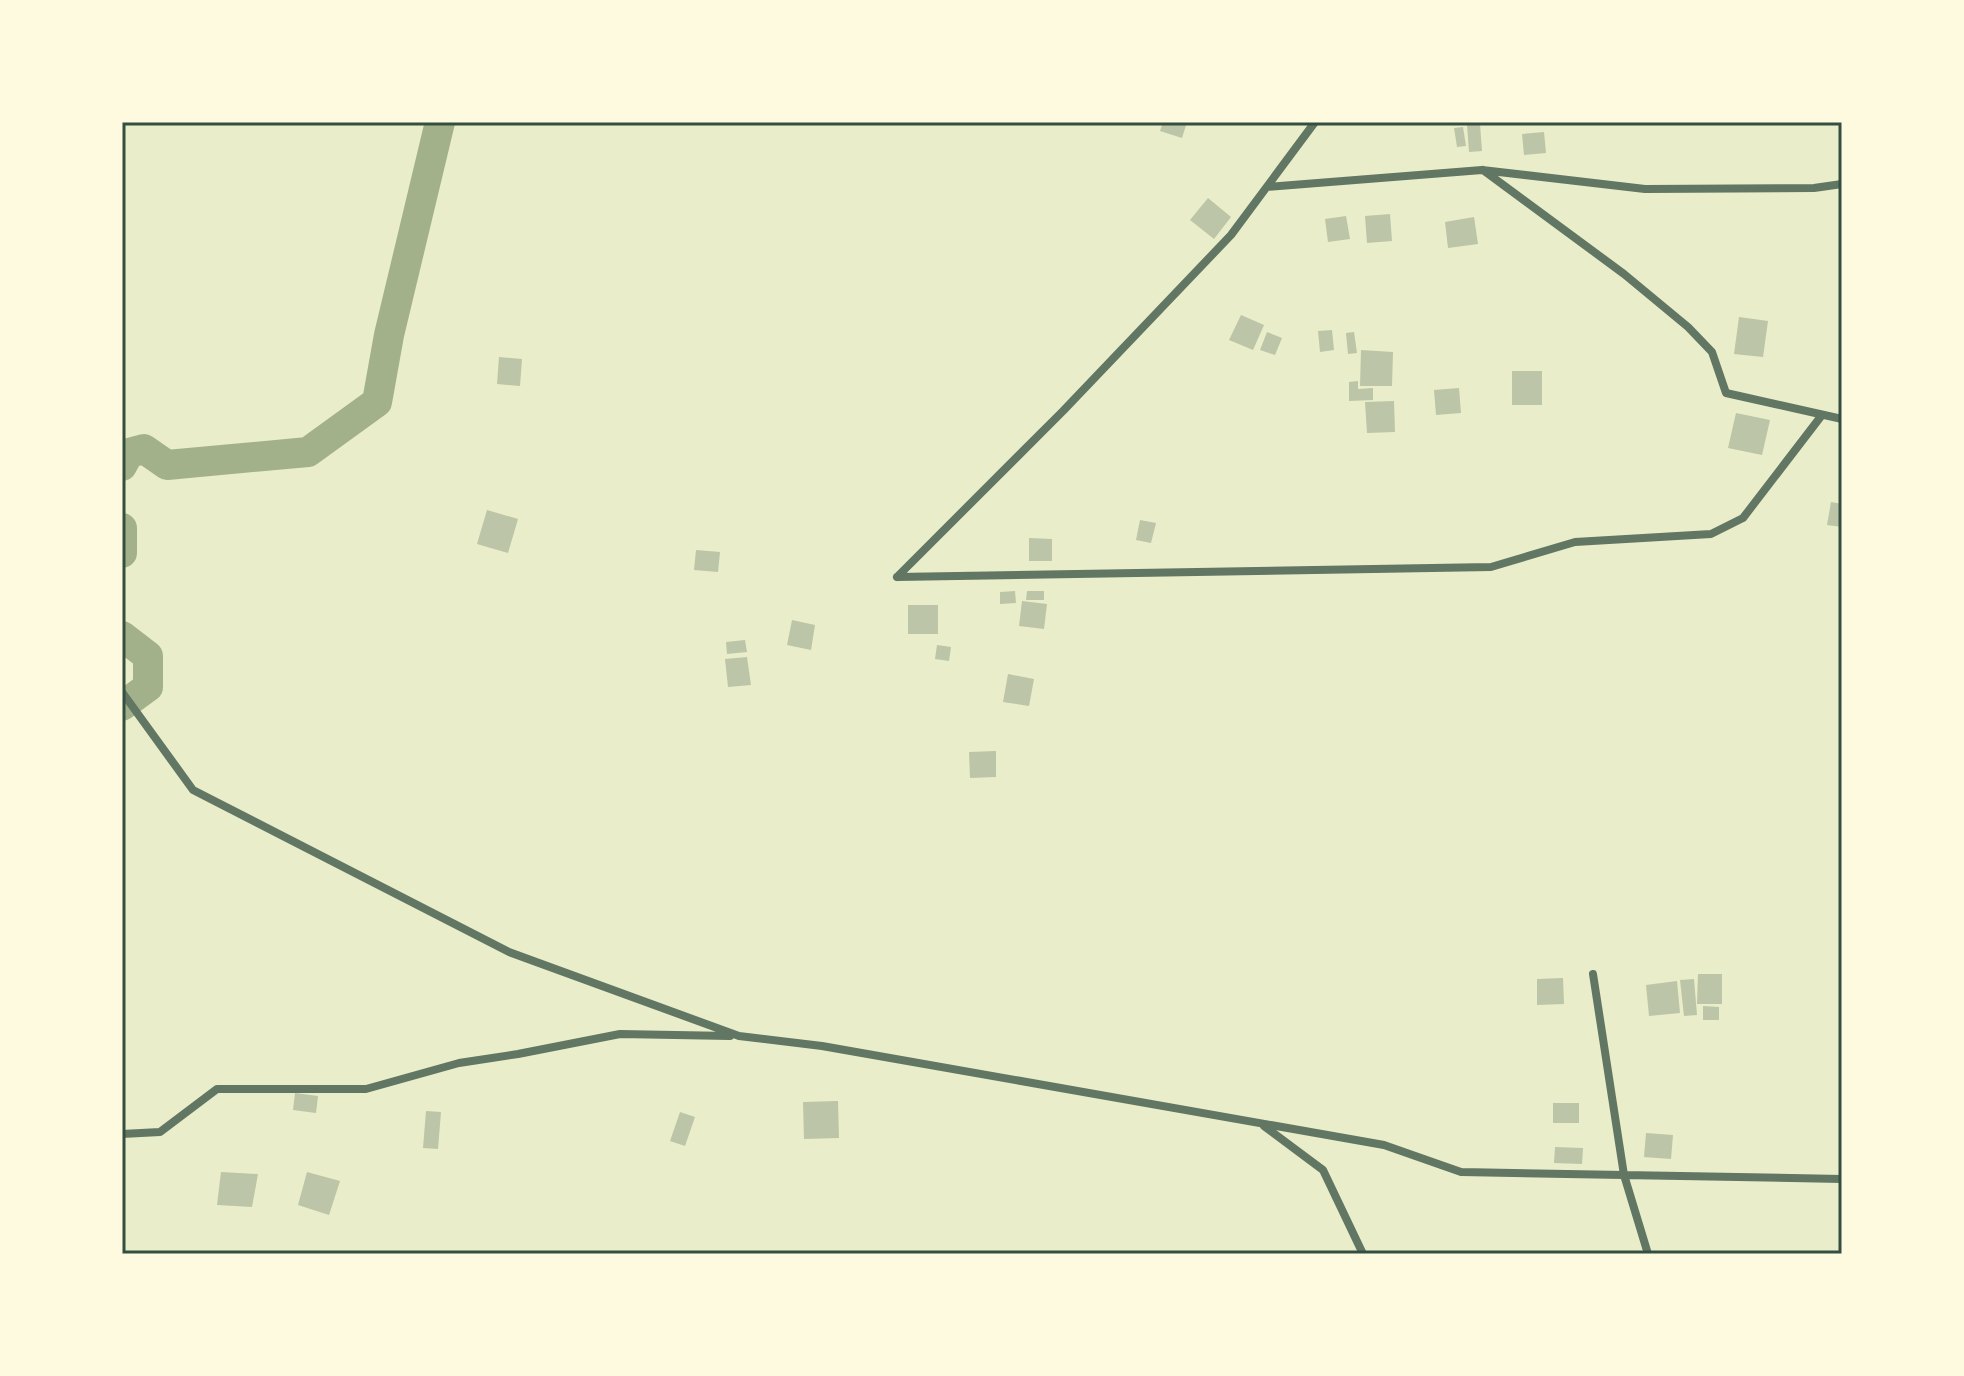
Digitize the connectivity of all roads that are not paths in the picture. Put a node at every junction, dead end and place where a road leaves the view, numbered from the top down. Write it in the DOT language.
graph roads {
  1 [pos="1315,122"];
  2 [pos="1482,170"];
  3 [pos="1842,184"];
  4 [pos="1267,187"];
  5 [pos="1822,415"];
  6 [pos="1842,419"];
  7 [pos="122,692"];
  8 [pos="1593,974"];
  9 [pos="739,1036"];
  10 [pos="1259,1123"];
  11 [pos="122,1134"];
  12 [pos="1624,1175"];
  13 [pos="1842,1179"];
  14 [pos="1363,1254"];
  15 [pos="1648,1254"];
  1 -- 4 [label="street"];
  2 -- 3 [label="street"];
  2 -- 4 [label="street"];
  2 -- 5 [label="street"];
  4 -- 5 [label="street"];
  5 -- 6 [label="street"];
  7 -- 9 [label="street"];
  8 -- 12 [label="street"];
  9 -- 10 [label="street"];
  9 -- 11 [label="street"];
  10 -- 12 [label="street"];
  10 -- 14 [label="street"];
  12 -- 13 [label="street"];
  12 -- 15 [label="street"];
}
